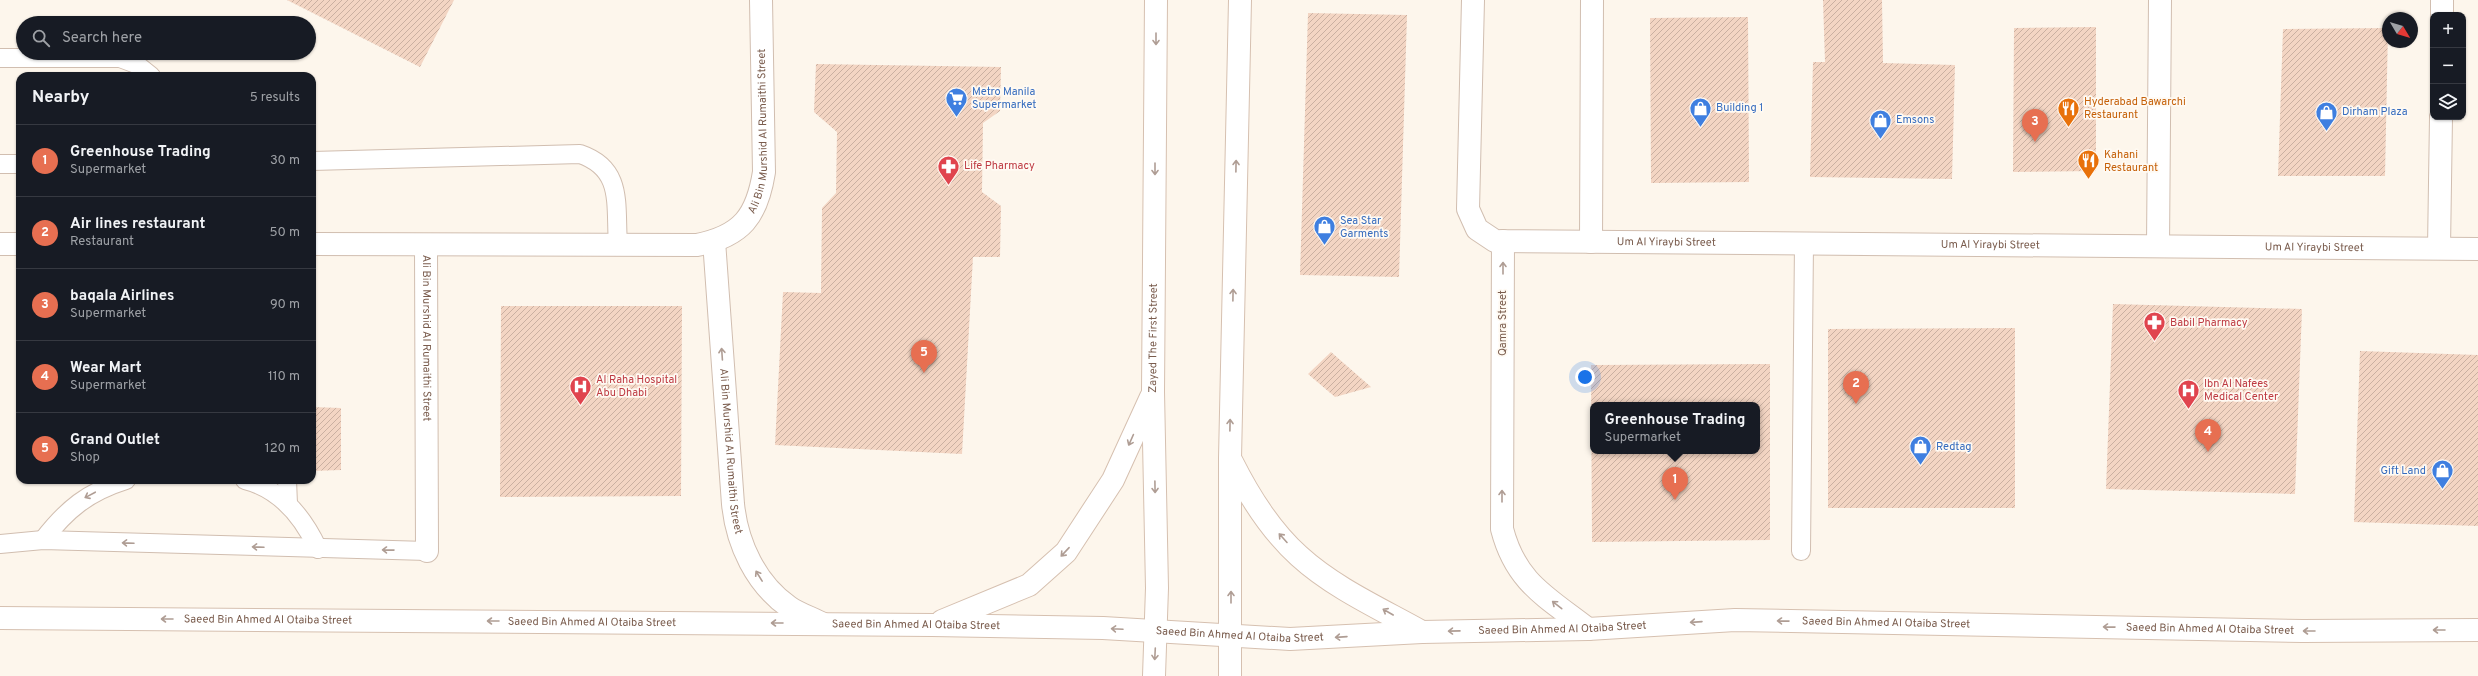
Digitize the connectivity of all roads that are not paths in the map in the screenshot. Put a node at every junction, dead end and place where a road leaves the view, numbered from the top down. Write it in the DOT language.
graph roads {
  1 [pos="761,0"];
  2 [pos="1156,0"];
  3 [pos="1240,0"];
  4 [pos="1473,0"];
  5 [pos="1592,0"];
  6 [pos="2160,0"];
  7 [pos="2442,0"];
  8 [pos="2442,12"];
  9 [pos="0,58"];
  10 [pos="16,58"];
  11 [pos="125,60"];
  12 [pos="146,72"];
  13 [pos="2441,120"];
  14 [pos="316,161"];
  15 [pos="0,164"];
  16 [pos="16,164"];
  17 [pos="714,241"];
  18 [pos="1503,241"];
  19 [pos="1591,242"];
  20 [pos="1804,243"];
  21 [pos="0,244"];
  22 [pos="16,244"];
  23 [pos="316,244"];
  24 [pos="618,244"];
  25 [pos="426,245"];
  26 [pos="2158,246"];
  27 [pos="2439,248"];
  28 [pos="2478,249"];
  29 [pos="1153,392"];
  30 [pos="1230,458"];
  31 [pos="107,484"];
  32 [pos="254,484"];
  33 [pos="287,484"];
  34 [pos="288,504"];
  35 [pos="43,540"];
  36 [pos="0,544"];
  37 [pos="318,549"];
  38 [pos="427,551"];
  39 [pos="1801,551"];
  40 [pos="0,618"];
  41 [pos="823,624"];
  42 [pos="932,625"];
  43 [pos="1588,629"];
  44 [pos="2478,630"];
  45 [pos="1156,631"];
  46 [pos="1422,632"];
  47 [pos="1230,636"];
  48 [pos="1154,676"];
  49 [pos="1230,676"];
  1 -- 17 [label="main road, Ali Bin Murshid Al Rumaithi Street"];
  2 -- 29 [label="main road, Zayed The First Street, one-way"];
  30 -- 3 [label="main road, one-way"];
  4 -- 18 [label="main road"];
  5 -- 19 [label="main road"];
  6 -- 26 [label="main road"];
  7 -- 8 [label="main road"];
  9 -- 10 [label="lane"];
  11 -- 12 [label="lane"];
  13 -- 27 [label="main road"];
  14 -- 24 [label="lane"];
  15 -- 16 [label="lane"];
  17 -- 24 [label="main road, Ali Bin Murshid Al Rumaithi Street"];
  41 -- 17 [label="main road, Ali Bin Murshid Al Rumaithi Street, one-way"];
  18 -- 19 [label="main road, Um Al Yiraybi Street"];
  43 -- 18 [label="main road, Qamra Street, one-way"];
  19 -- 20 [label="main road, Um Al Yiraybi Street"];
  20 -- 26 [label="main road, Um Al Yiraybi Street"];
  20 -- 39 [label="lane"];
  21 -- 22 [label="main road"];
  23 -- 25 [label="main road, Ali Bin Murshid Al Rumaithi Street"];
  24 -- 25 [label="main road, Ali Bin Murshid Al Rumaithi Street"];
  25 -- 38 [label="main road, Ali Bin Murshid Al Rumaithi Street"];
  26 -- 27 [label="main road, Um Al Yiraybi Street"];
  27 -- 28 [label="main road, Um Al Yiraybi Street"];
  29 -- 42 [label="main road, one-way"];
  29 -- 45 [label="main road, Zayed The First Street, one-way"];
  46 -- 30 [label="main road, one-way"];
  47 -- 30 [label="main road, one-way"];
  31 -- 35 [label="lane, one-way"];
  32 -- 34 [label="lane"];
  33 -- 34 [label="lane"];
  34 -- 37 [label="lane"];
  35 -- 36 [label="lane"];
  37 -- 35 [label="lane, one-way"];
  38 -- 37 [label="lane, one-way"];
  41 -- 40 [label="main road, Saeed Bin Ahmed Al Otaiba Street, one-way"];
  41 -- 42 [label="main road, Saeed Bin Ahmed Al Otaiba Street"];
  45 -- 42 [label="main road, Saeed Bin Ahmed Al Otaiba Street, one-way"];
  44 -- 43 [label="main road, Saeed Bin Ahmed Al Otaiba Street, one-way"];
  43 -- 46 [label="main road, Saeed Bin Ahmed Al Otaiba Street, one-way"];
  45 -- 47 [label="main road, Saeed Bin Ahmed Al Otaiba Street"];
  45 -- 48 [label="main road, Zayed The First Street, one-way"];
  46 -- 47 [label="main road, Saeed Bin Ahmed Al Otaiba Street, one-way"];
  47 -- 49 [label="main road"];
}
